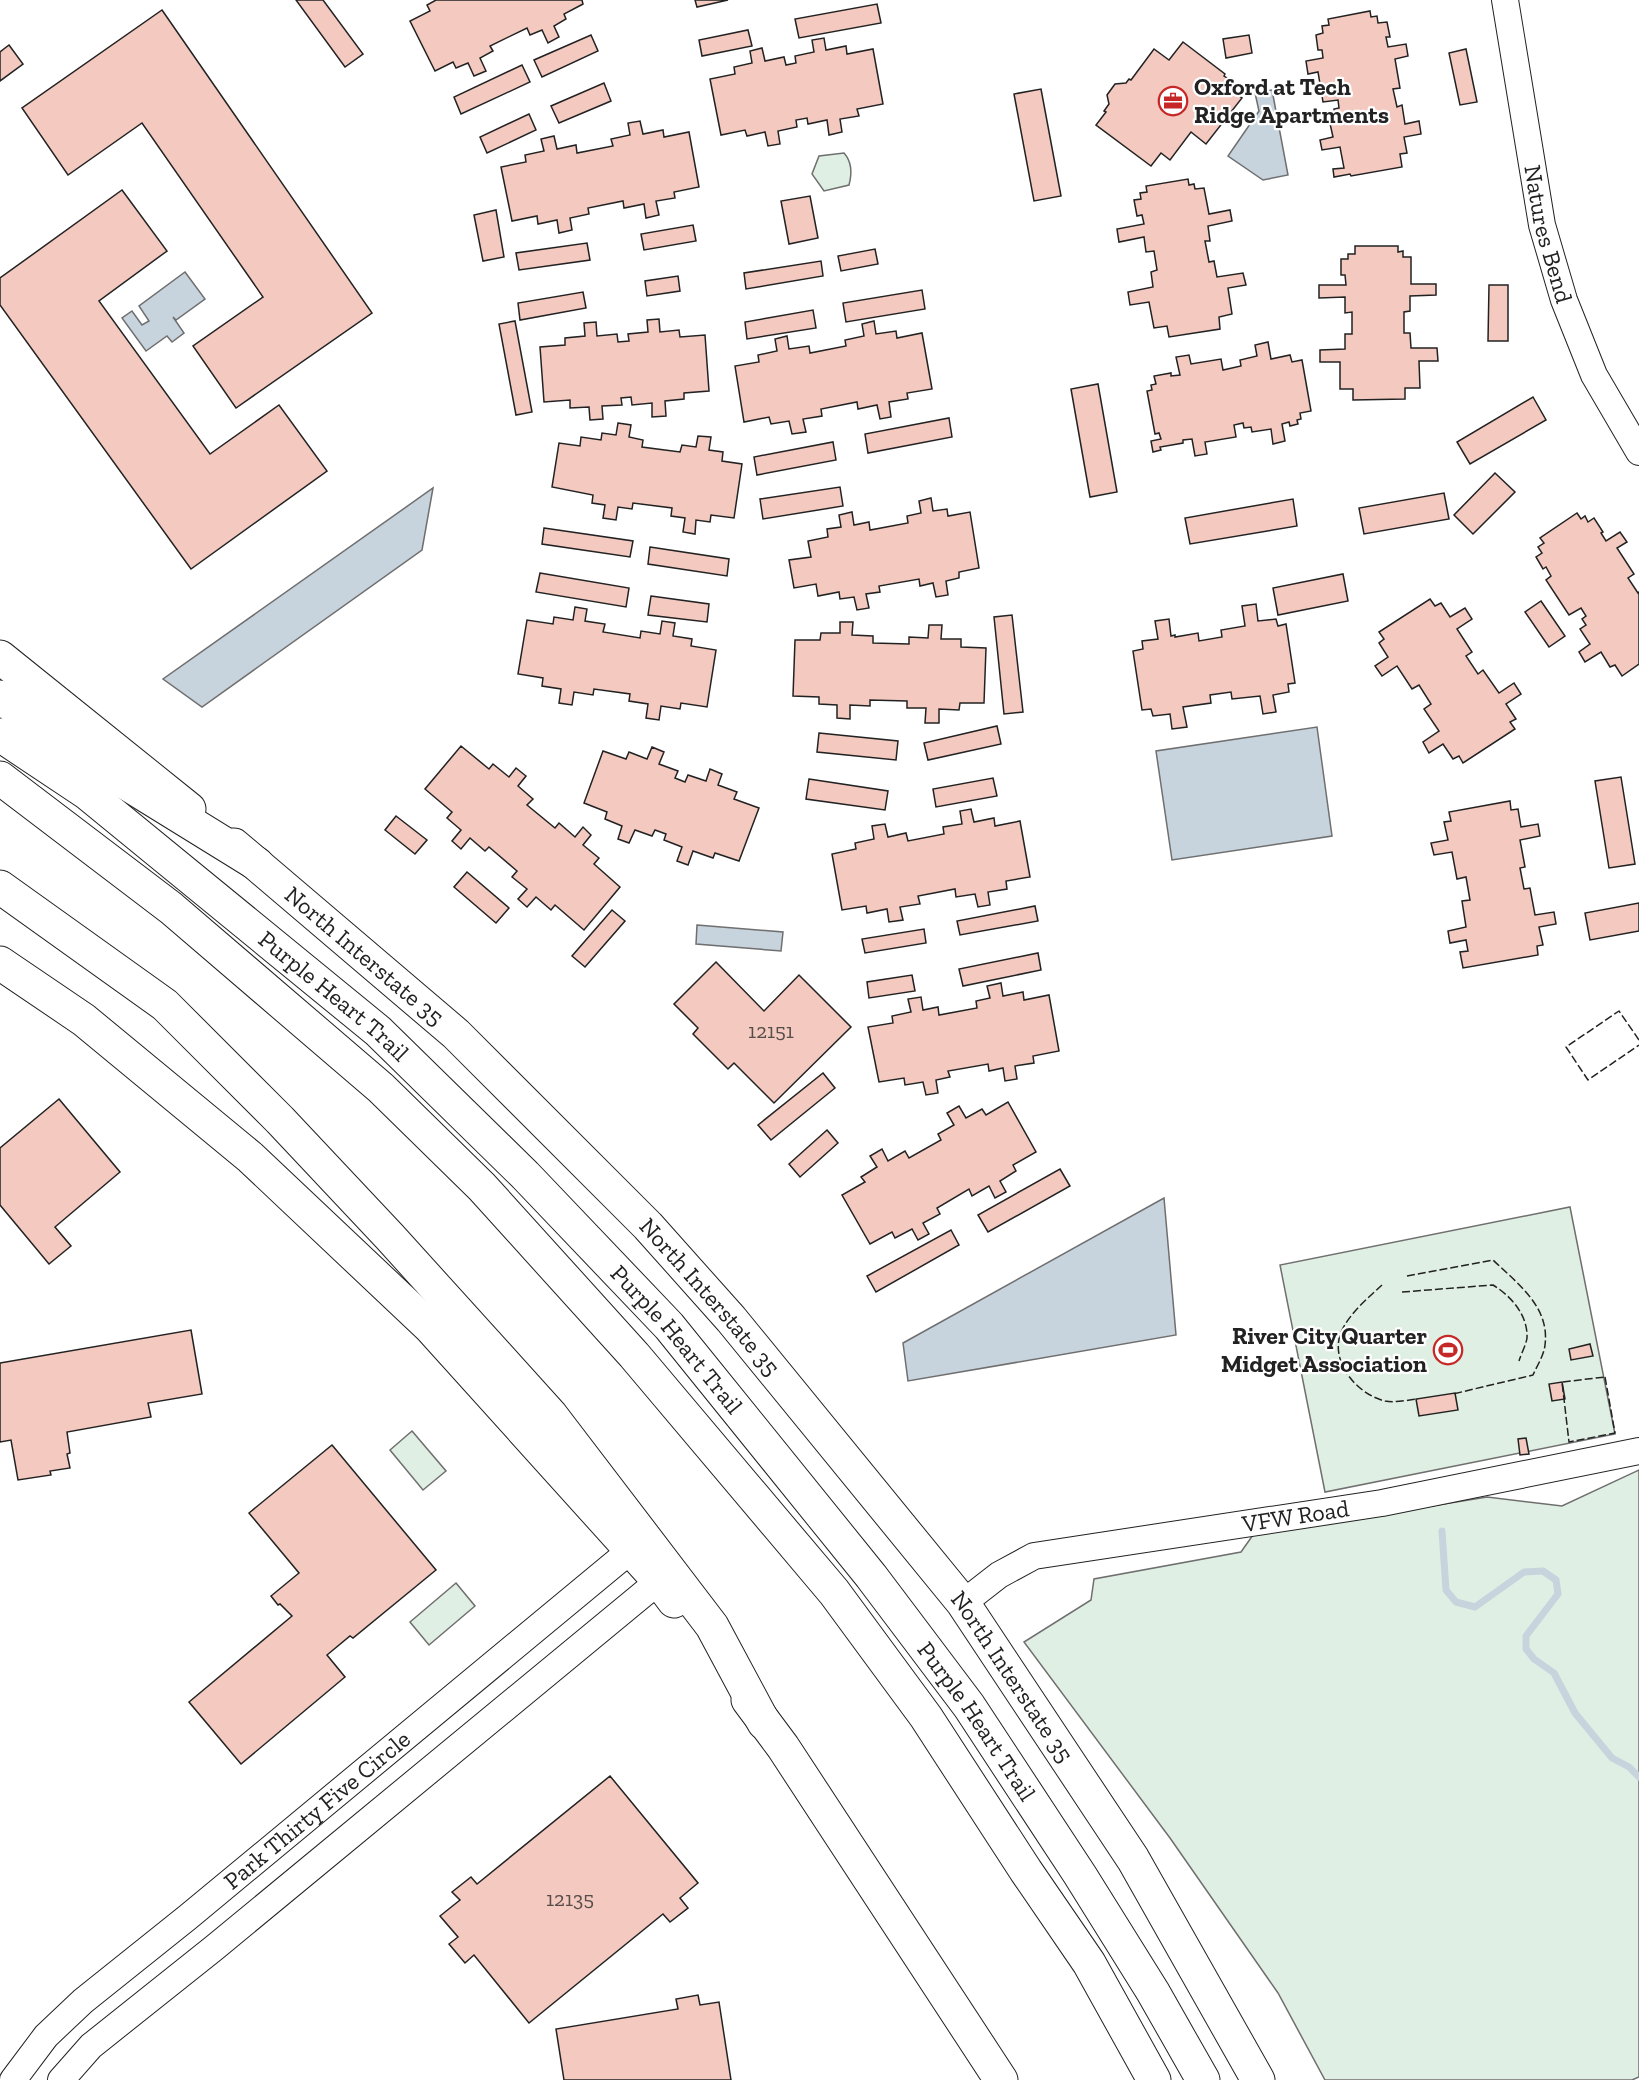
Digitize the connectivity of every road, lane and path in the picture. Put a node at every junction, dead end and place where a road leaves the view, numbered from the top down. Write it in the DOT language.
graph roads {
  1 [pos="1505,0"];
  2 [pos="1639,452"];
  3 [pos="0,657"];
  4 [pos="0,697"];
  5 [pos="0,735"];
  6 [pos="0,778"];
  7 [pos="257,864"];
  8 [pos="0,887"];
  9 [pos="0,963"];
  10 [pos="1639,1451"];
  11 [pos="631,1550"];
  12 [pos="659,1581"];
  13 [pos="963,1603"];
  14 [pos="764,1722"];
  15 [pos="13,2080"];
  16 [pos="61,2080"];
  17 [pos="1001,2080"];
  18 [pos="1154,2080"];
  19 [pos="1203,2080"];
  20 [pos="1258,2080"];
  1 -- 2 [label="street, Natures Bend"];
  3 -- 7 [label="main road, North Interstate 35"];
  4 -- 7 [label="main road"];
  5 -- 19 [label="main road, Purple Heart Trail"];
  6 -- 18 [label="main road, Purple Heart Trail"];
  7 -- 13 [label="main road, North Interstate 35"];
  8 -- 14 [label="main road"];
  9 -- 11 [label="main road"];
  10 -- 13 [label="street, VFW Road"];
  11 -- 12 [label="main road"];
  11 -- 15 [label="street, Park Thirty Five Circle"];
  12 -- 14 [label="main road"];
  12 -- 16 [label="street, Park Thirty Five Circle"];
  13 -- 20 [label="main road, North Interstate 35"];
  14 -- 17 [label="main road"];
}
